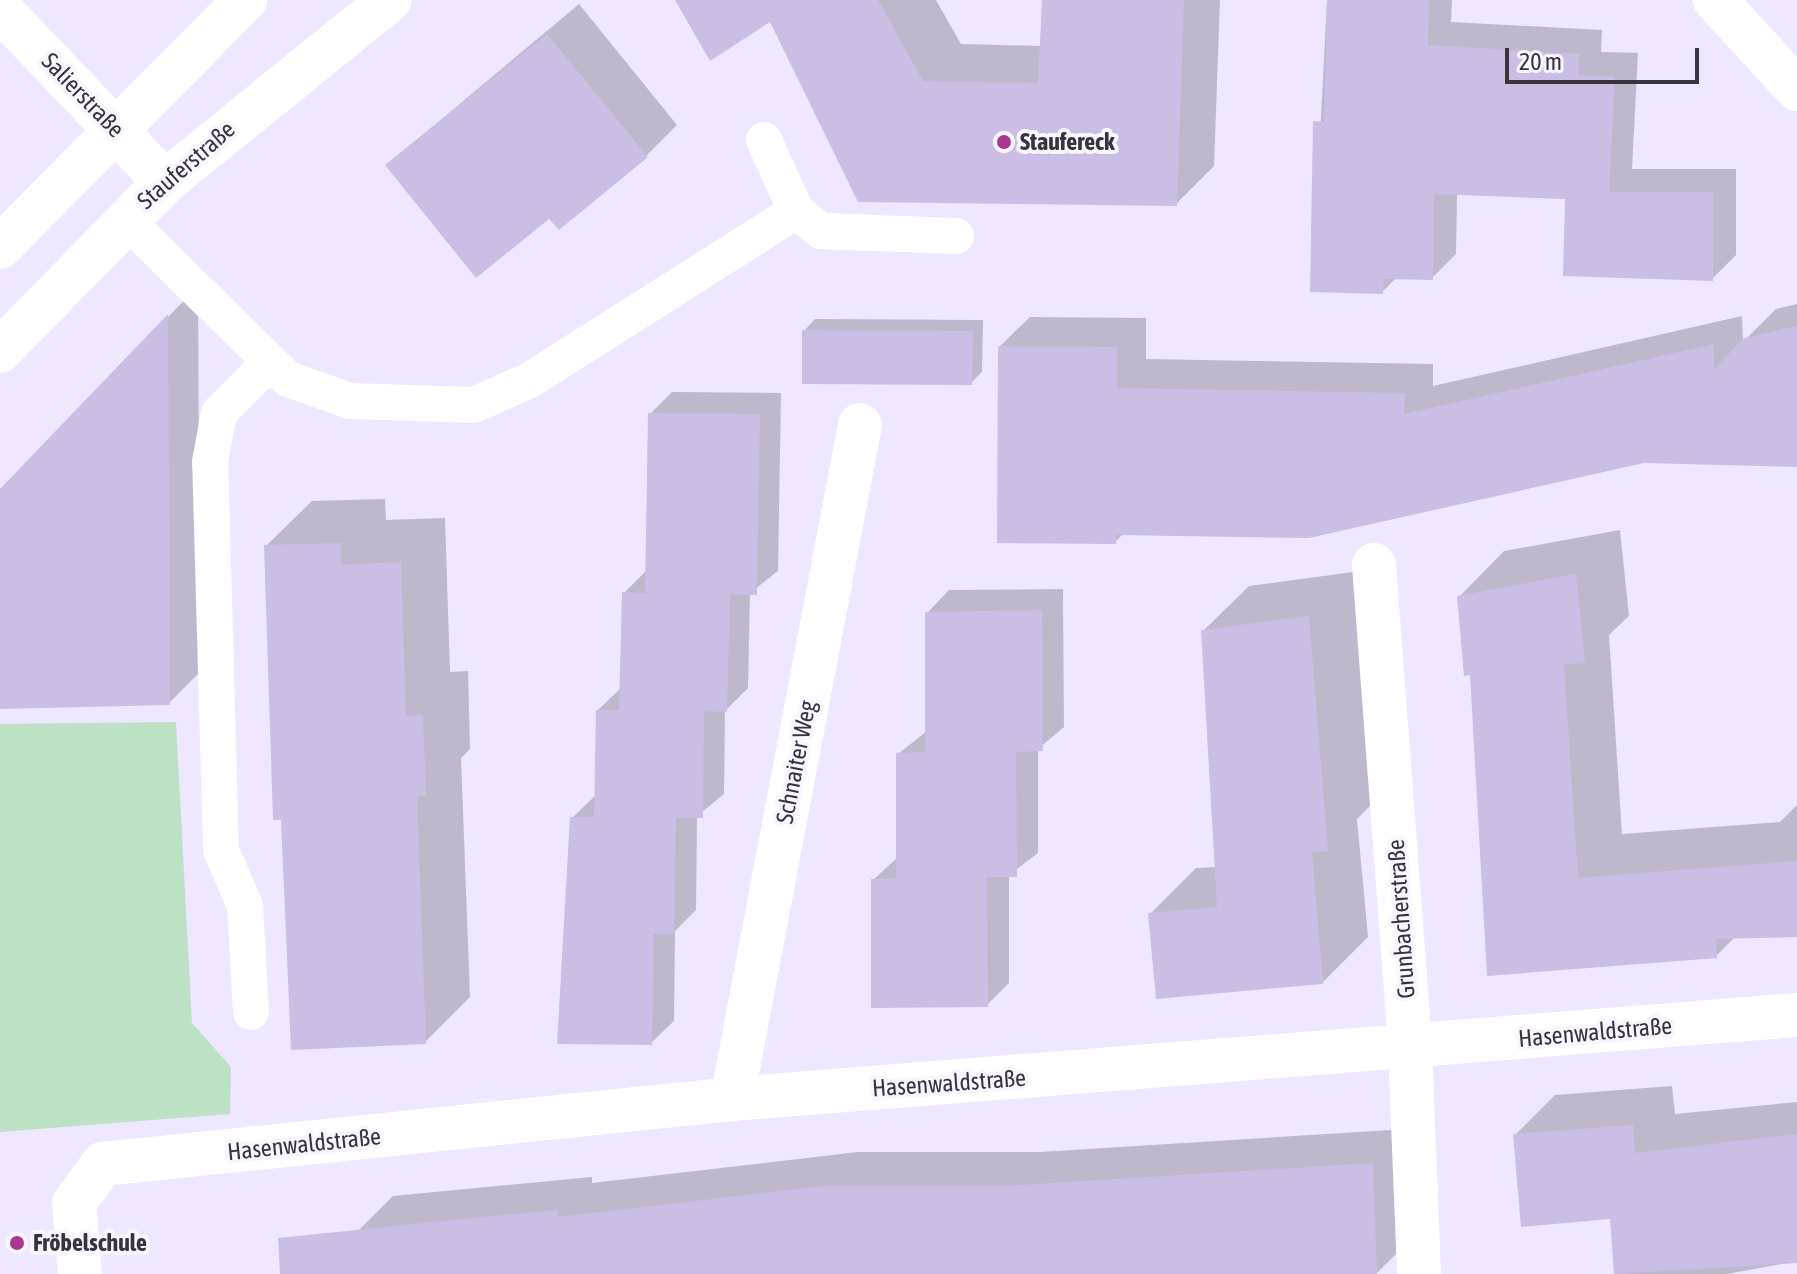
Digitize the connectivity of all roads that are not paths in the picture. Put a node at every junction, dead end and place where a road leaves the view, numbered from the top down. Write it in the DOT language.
graph roads {
  1 [pos="245,0"];
  2 [pos="390,0"];
  3 [pos="1715,0"];
  4 [pos="0,9"];
  5 [pos="1797,89"];
  6 [pos="114,125"];
  7 [pos="764,140"];
  8 [pos="165,182"];
  9 [pos="796,211"];
  10 [pos="125,219"];
  11 [pos="956,236"];
  12 [pos="0,247"];
  13 [pos="0,351"];
  14 [pos="270,362"];
  15 [pos="860,425"];
  16 [pos="1374,565"];
  17 [pos="251,1012"];
  18 [pos="1797,1015"];
  19 [pos="1410,1048"];
  20 [pos="732,1099"];
  21 [pos="80,1274"];
  22 [pos="1419,1274"];
  1 -- 6 [label="street"];
  2 -- 8 [label="street, Stauferstraße"];
  3 -- 5 [label="street"];
  4 -- 6 [label="street, Salierstraße"];
  6 -- 8 [label="street, Salierstraße"];
  6 -- 12 [label="street"];
  7 -- 9 [label="lane"];
  8 -- 10 [label="street, Stauferstraße"];
  9 -- 11 [label="lane"];
  9 -- 14 [label="lane"];
  10 -- 13 [label="street, Stauferstraße"];
  10 -- 14 [label="lane"];
  14 -- 17 [label="lane"];
  15 -- 20 [label="street, Schnaiter Weg"];
  16 -- 19 [label="street, Grunbacherstraße"];
  18 -- 19 [label="street, Hasenwaldstraße"];
  19 -- 20 [label="street, Hasenwaldstraße"];
  19 -- 22 [label="street, Grunbacherstraße"];
  20 -- 21 [label="street, Hasenwaldstraße"];
}
